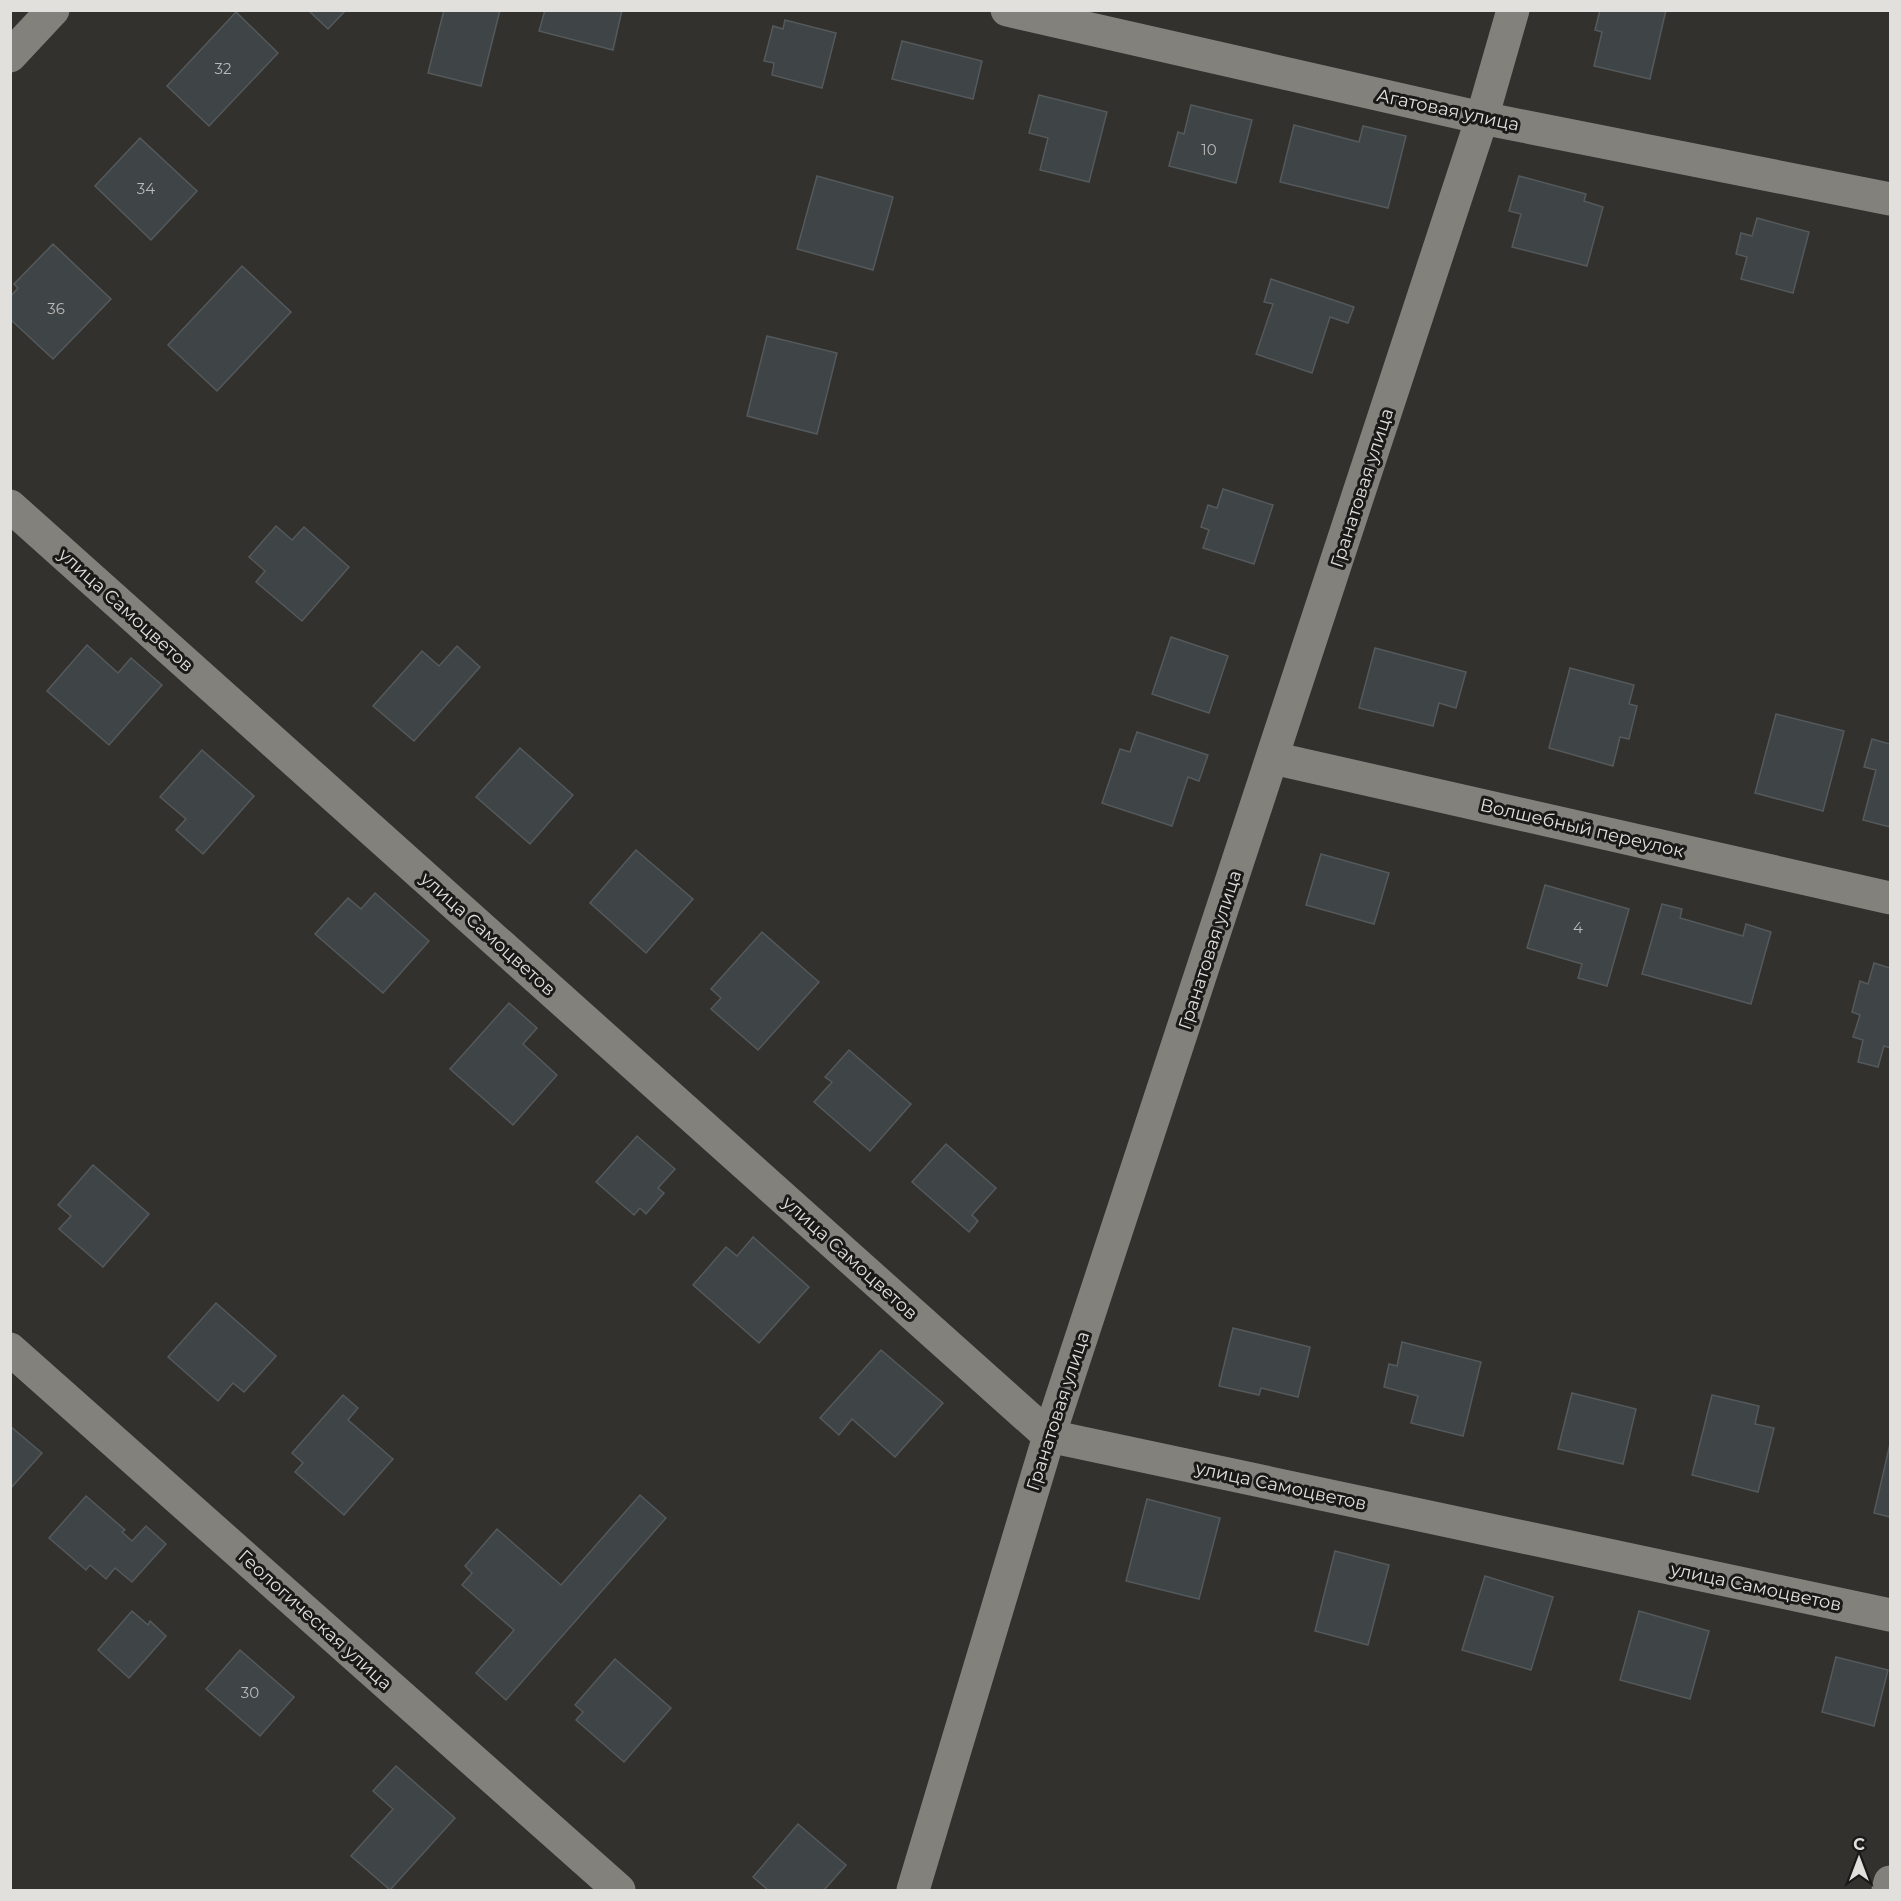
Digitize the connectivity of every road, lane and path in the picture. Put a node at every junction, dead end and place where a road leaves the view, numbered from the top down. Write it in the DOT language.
graph roads {
  1 [pos="53,10"];
  2 [pos="1007,10"];
  3 [pos="1513,10"];
  4 [pos="10,56"];
  5 [pos="1482,118"];
  6 [pos="1890,199"];
  7 [pos="10,506"];
  8 [pos="1273,758"];
  9 [pos="1890,898"];
  10 [pos="10,1349"];
  11 [pos="1049,1436"];
  12 [pos="1890,1615"];
  13 [pos="1890,1882"];
  14 [pos="619,1890"];
  15 [pos="913,1890"];
  16 [pos="1888,1890"];
  1 -- 4 [label="street"];
  2 -- 5 [label="street, Агатовая улица"];
  3 -- 5 [label="street, Гранатовая улица"];
  5 -- 6 [label="street, Агатовая улица"];
  5 -- 8 [label="street, Гранатовая улица"];
  7 -- 11 [label="street, улица Самоцветов"];
  8 -- 9 [label="street, Волшебный переулок"];
  8 -- 11 [label="street, Гранатовая улица"];
  10 -- 14 [label="street, Геологическая улица"];
  11 -- 12 [label="street, улица Самоцветов"];
  11 -- 15 [label="street, Гранатовая улица"];
  13 -- 16 [label="street"];
}
